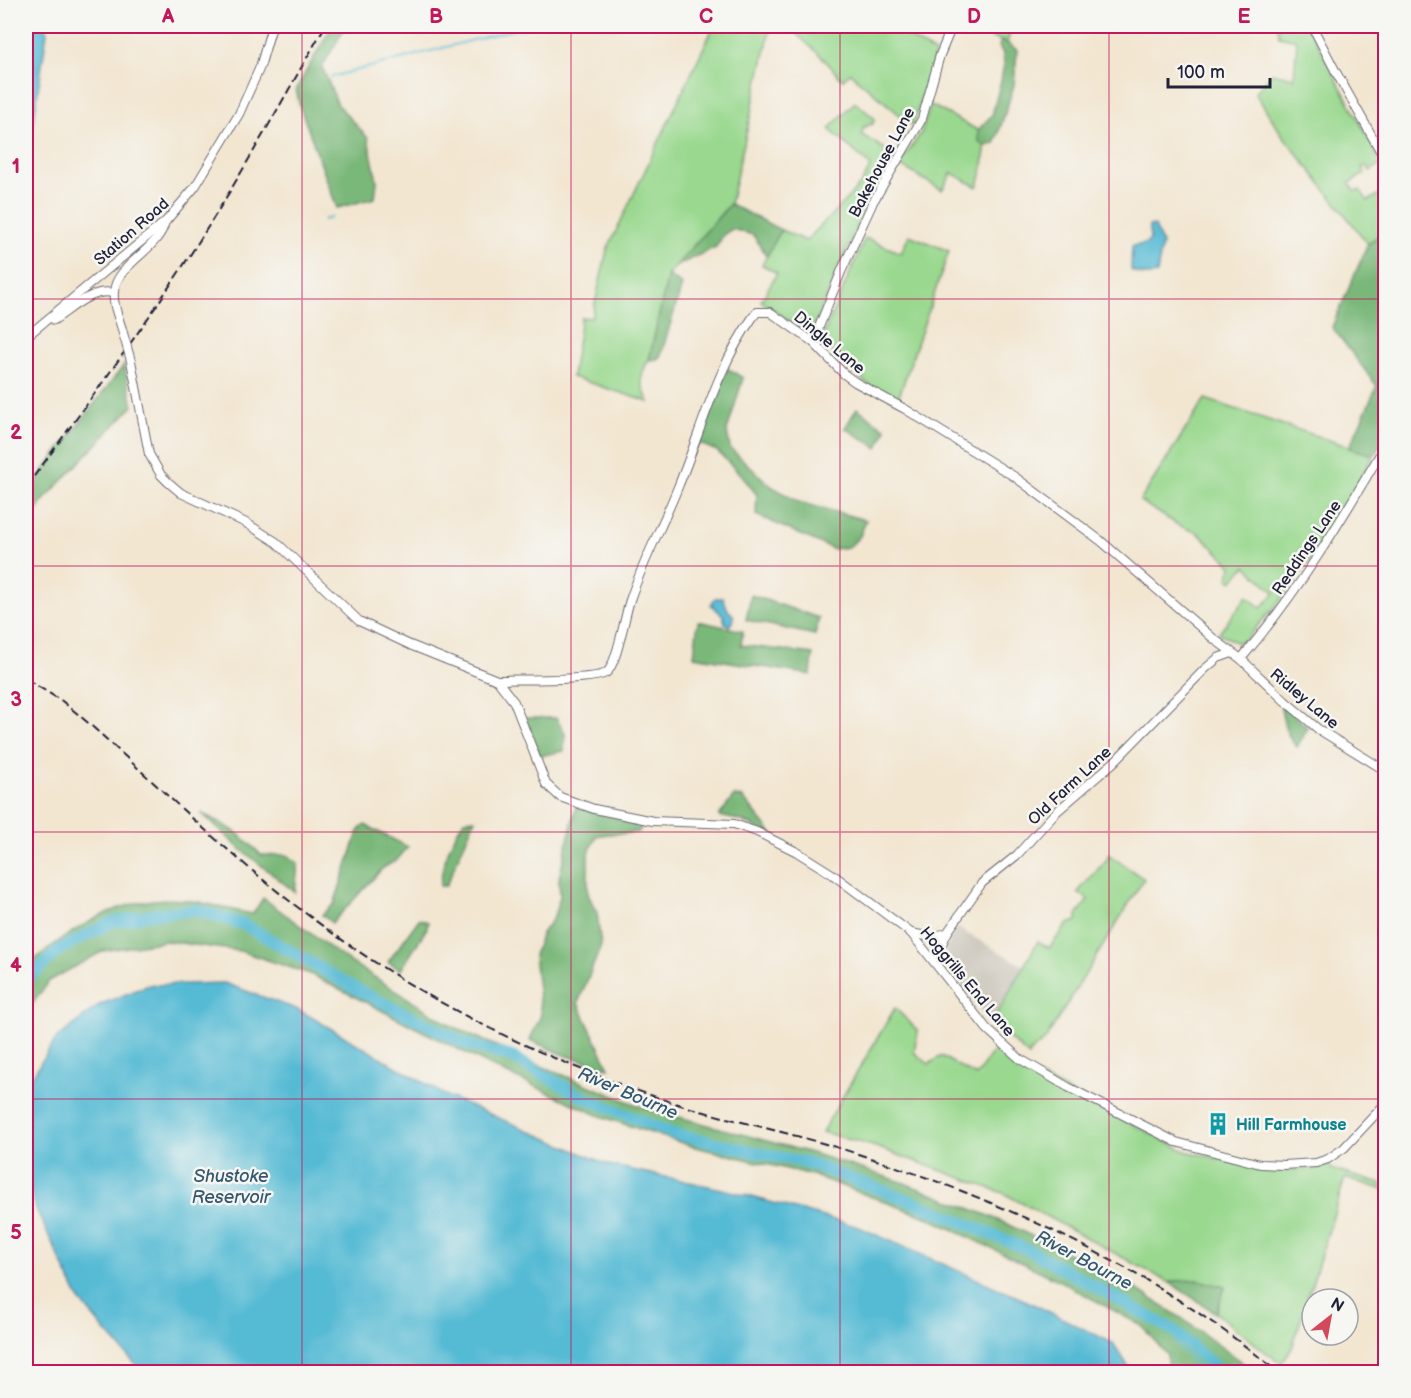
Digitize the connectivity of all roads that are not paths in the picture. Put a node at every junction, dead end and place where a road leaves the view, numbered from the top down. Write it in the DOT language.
graph roads {
  1 [pos="272,26"];
  2 [pos="952,26"];
  3 [pos="1312,26"];
  4 [pos="1386,161"];
  5 [pos="166,221"];
  6 [pos="113,293"];
  7 [pos="41,326"];
  8 [pos="26,337"];
  9 [pos="813,342"];
  10 [pos="1386,444"];
  11 [pos="1214,639"];
  12 [pos="1232,653"];
  13 [pos="1241,659"];
  14 [pos="1215,660"];
  15 [pos="521,679"];
  16 [pos="497,681"];
  17 [pos="509,693"];
  18 [pos="1386,771"];
  19 [pos="911,933"];
  20 [pos="947,933"];
  21 [pos="936,963"];
  22 [pos="1386,1103"];
  1 -- 5 [label="street, Station Road"];
  2 -- 9 [label="street, Bakehouse Lane"];
  3 -- 4 [label="street"];
  5 -- 6 [label="street"];
  5 -- 7 [label="street, Station Road"];
  6 -- 7 [label="street"];
  6 -- 16 [label="street, bridge"];
  7 -- 8 [label="street, Station Road"];
  9 -- 11 [label="street, Dingle Lane"];
  9 -- 15 [label="street, Dingle Lane"];
  10 -- 13 [label="street, Reddings Lane"];
  11 -- 12 [label="street, Dingle Lane"];
  11 -- 14 [label="street"];
  12 -- 13 [label="street, Dingle Lane"];
  12 -- 14 [label="street, Old Farm Lane"];
  13 -- 18 [label="street, Ridley Lane"];
  14 -- 20 [label="street, Old Farm Lane"];
  15 -- 16 [label="street, Dingle Lane"];
  15 -- 17 [label="street"];
  16 -- 17 [label="street"];
  17 -- 19 [label="street, Hoggrills End Lane"];
  19 -- 20 [label="street"];
  19 -- 21 [label="street, Hoggrills End Lane"];
  20 -- 21 [label="street, Old Farm Lane"];
  21 -- 22 [label="street, Hoggrills End Lane"];
}
